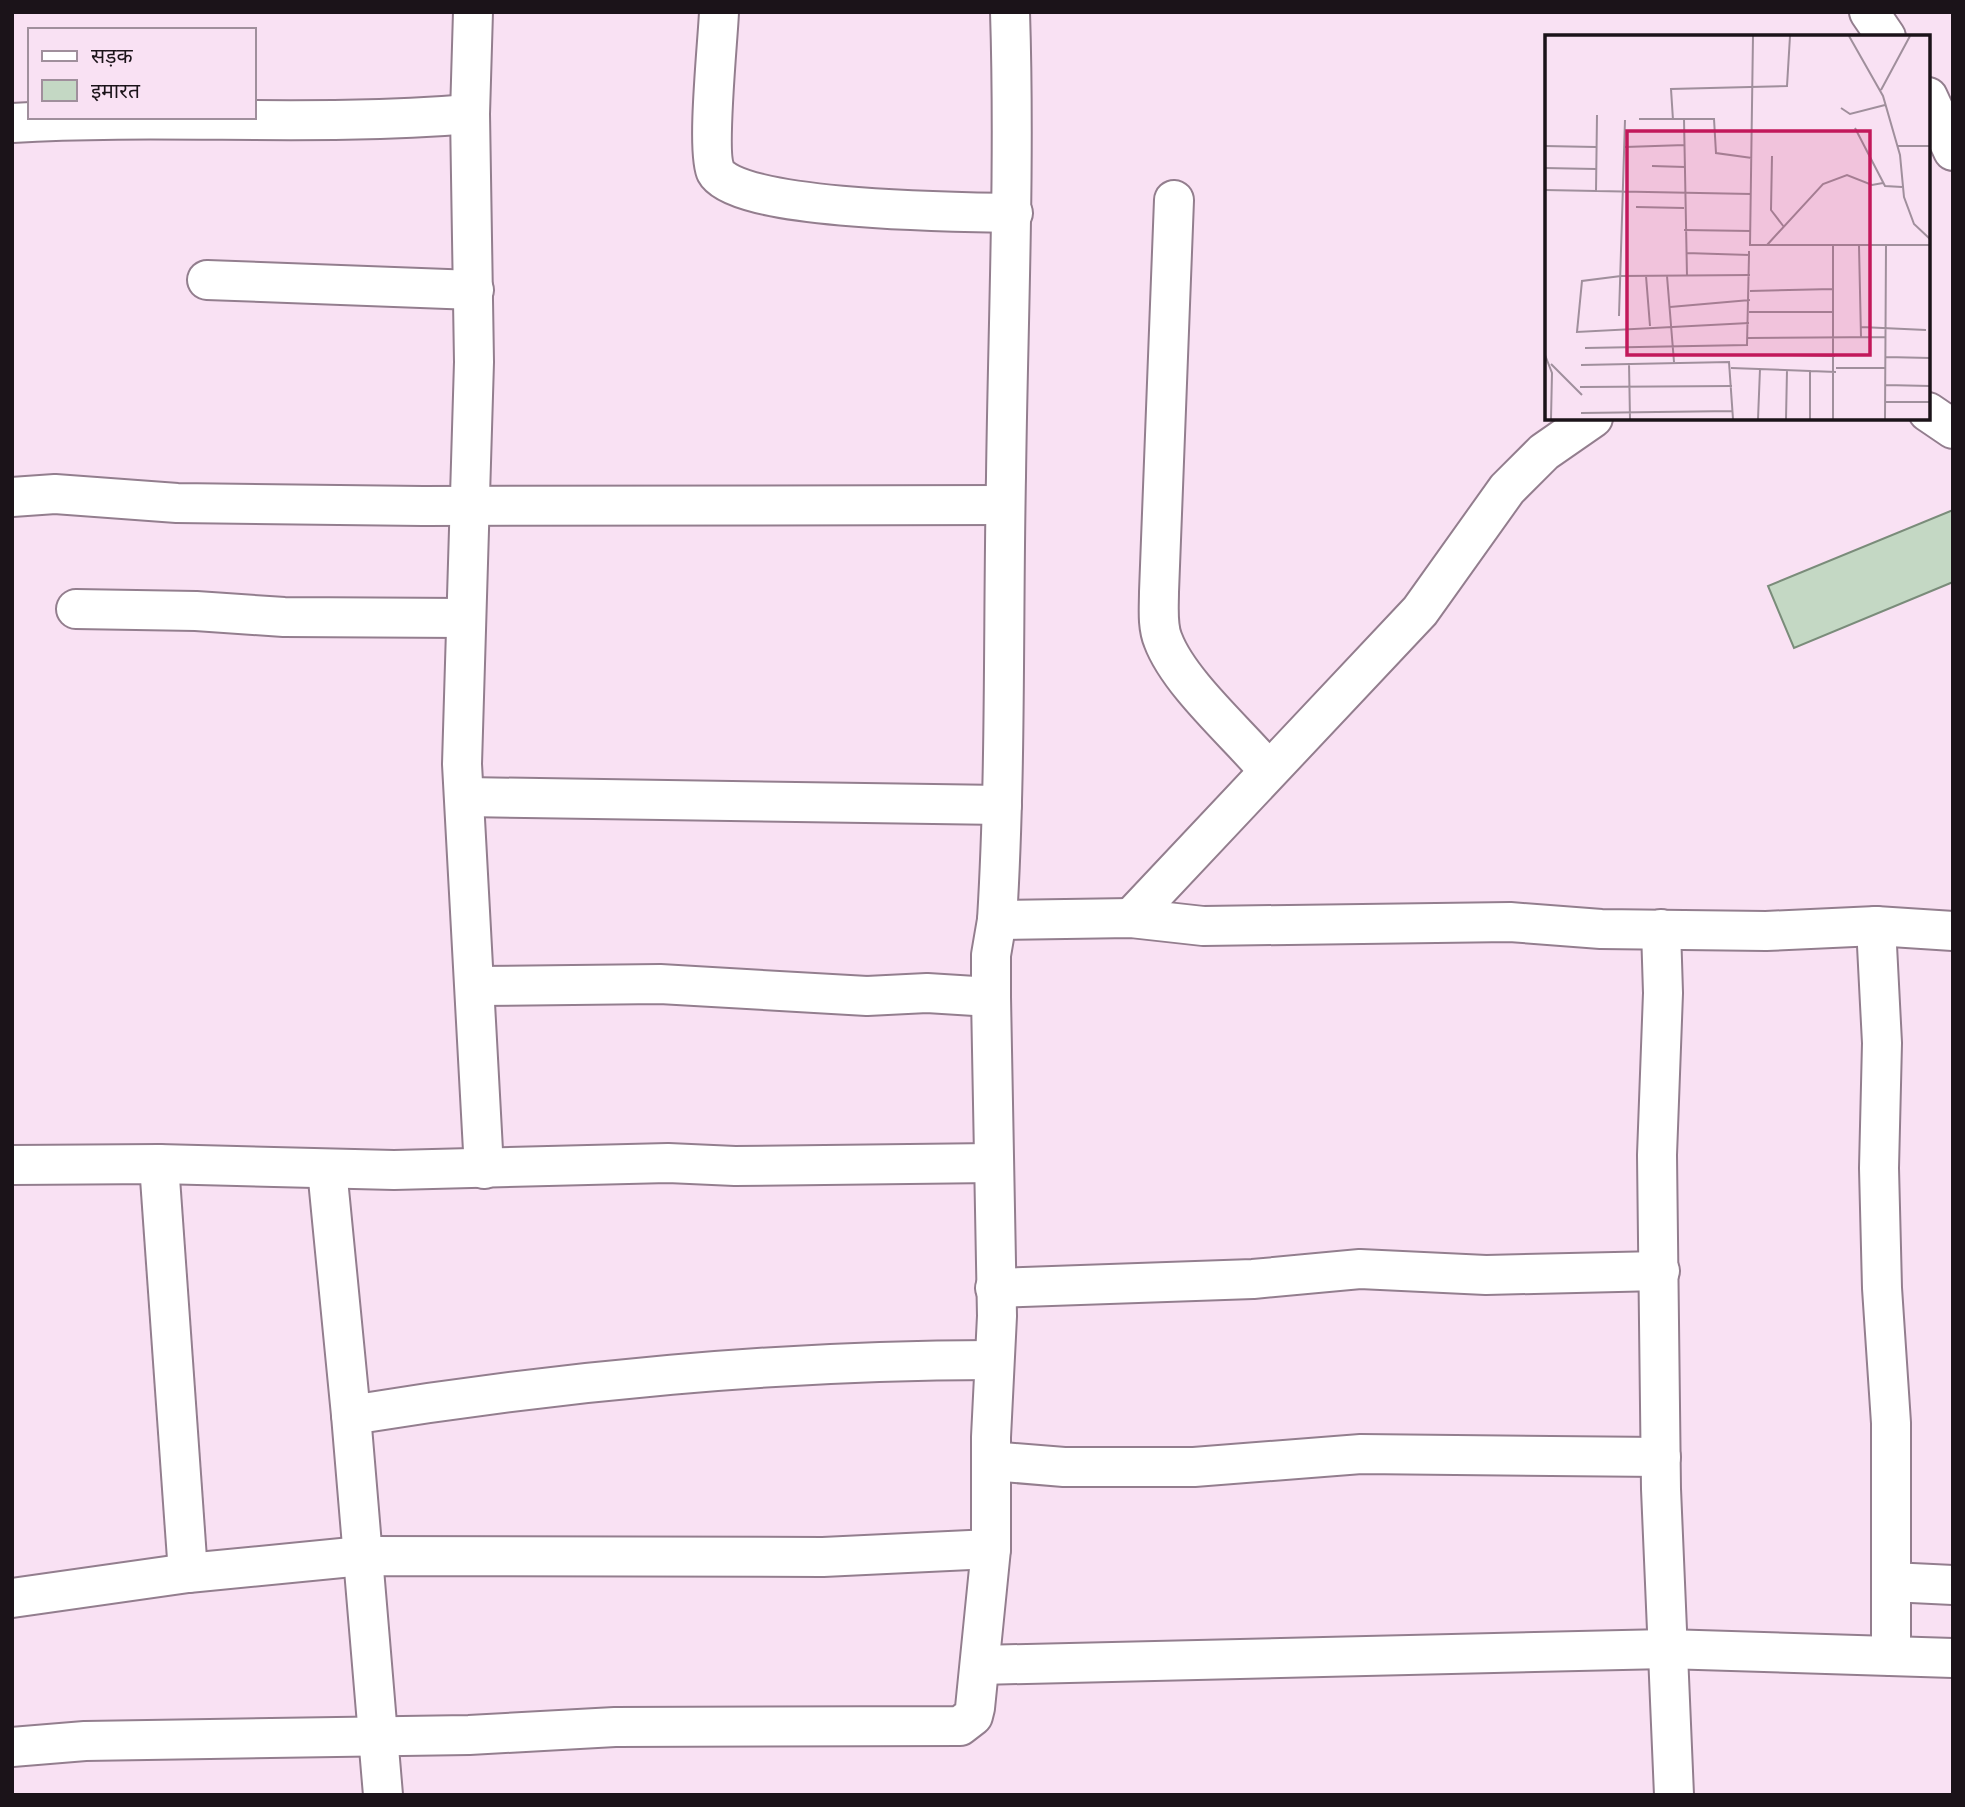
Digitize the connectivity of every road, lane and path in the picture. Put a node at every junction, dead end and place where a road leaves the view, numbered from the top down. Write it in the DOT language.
graph roads {
  1 [pos="473,12"];
  2 [pos="719,12"];
  3 [pos="1010,12"];
  4 [pos="1869,12"];
  5 [pos="1885,35"];
  6 [pos="1930,101"];
  7 [pos="470,114"];
  8 [pos="122,119"];
  9 [pos="197,119"];
  10 [pos="12,123"];
  11 [pos="1953,151"];
  12 [pos="1174,200"];
  13 [pos="1013,213"];
  14 [pos="208,280"];
  15 [pos="474,290"];
  16 [pos="1930,413"];
  17 [pos="1590,420"];
  18 [pos="1953,429"];
  19 [pos="12,497"];
  20 [pos="468,505"];
  21 [pos="1005,505"];
  22 [pos="75,609"];
  23 [pos="464,618"];
  24 [pos="1268,770"];
  25 [pos="466,797"];
  26 [pos="1002,805"];
  27 [pos="1131,918"];
  28 [pos="997,920"];
  29 [pos="1876,926"];
  30 [pos="1661,929"];
  31 [pos="1953,931"];
  32 [pos="476,986"];
  33 [pos="990,997"];
  34 [pos="993,1163"];
  35 [pos="159,1164"];
  36 [pos="12,1165"];
  37 [pos="327,1169"];
  38 [pos="484,1169"];
  39 [pos="1660,1271"];
  40 [pos="995,1289"];
  41 [pos="993,1360"];
  42 [pos="351,1415"];
  43 [pos="1661,1457"];
  44 [pos="990,1461"];
  45 [pos="990,1549"];
  46 [pos="362,1556"];
  47 [pos="188,1573"];
  48 [pos="1891,1582"];
  49 [pos="1953,1585"];
  50 [pos="12,1598"];
  51 [pos="1667,1649"];
  52 [pos="1891,1656"];
  53 [pos="1953,1658"];
  54 [pos="980,1665"];
  55 [pos="376,1735"];
  56 [pos="12,1747"];
  57 [pos="383,1795"];
  58 [pos="1674,1795"];
  1 -- 7 [label="street"];
  2 -- 13 [label="street"];
  3 -- 13 [label="street"];
  4 -- 5 [label="street"];
  6 -- 11 [label="street"];
  7 -- 9 [label="street"];
  7 -- 15 [label="street"];
  8 -- 10 [label="street"];
  12 -- 24 [label="street"];
  13 -- 21 [label="street"];
  14 -- 15 [label="street"];
  15 -- 20 [label="street"];
  16 -- 18 [label="street"];
  17 -- 24 [label="street"];
  19 -- 20 [label="street"];
  20 -- 21 [label="street"];
  20 -- 23 [label="street"];
  21 -- 26 [label="street"];
  22 -- 23 [label="street"];
  23 -- 25 [label="street"];
  24 -- 27 [label="street"];
  25 -- 26 [label="street"];
  25 -- 32 [label="street"];
  26 -- 28 [label="street"];
  27 -- 28 [label="street"];
  27 -- 30 [label="street"];
  28 -- 33 [label="street"];
  29 -- 30 [label="street"];
  29 -- 31 [label="street"];
  29 -- 48 [label="street"];
  30 -- 39 [label="street"];
  32 -- 33 [label="street"];
  32 -- 38 [label="street"];
  33 -- 34 [label="street"];
  34 -- 38 [label="street"];
  34 -- 40 [label="street"];
  35 -- 36 [label="street"];
  35 -- 37 [label="street"];
  35 -- 47 [label="street"];
  37 -- 38 [label="street"];
  37 -- 42 [label="street"];
  39 -- 40 [label="street"];
  39 -- 43 [label="street"];
  40 -- 41 [label="street"];
  41 -- 42 [label="street"];
  41 -- 44 [label="street"];
  42 -- 46 [label="street"];
  43 -- 44 [label="street"];
  43 -- 51 [label="street"];
  44 -- 45 [label="street"];
  45 -- 46 [label="street"];
  45 -- 54 [label="street"];
  46 -- 47 [label="street"];
  46 -- 55 [label="street"];
  47 -- 50 [label="street"];
  48 -- 49 [label="street"];
  48 -- 52 [label="street"];
  51 -- 52 [label="street"];
  51 -- 54 [label="street"];
  51 -- 58 [label="street"];
  52 -- 53 [label="street"];
  54 -- 55 [label="street"];
  55 -- 56 [label="street"];
  55 -- 57 [label="street"];
}
